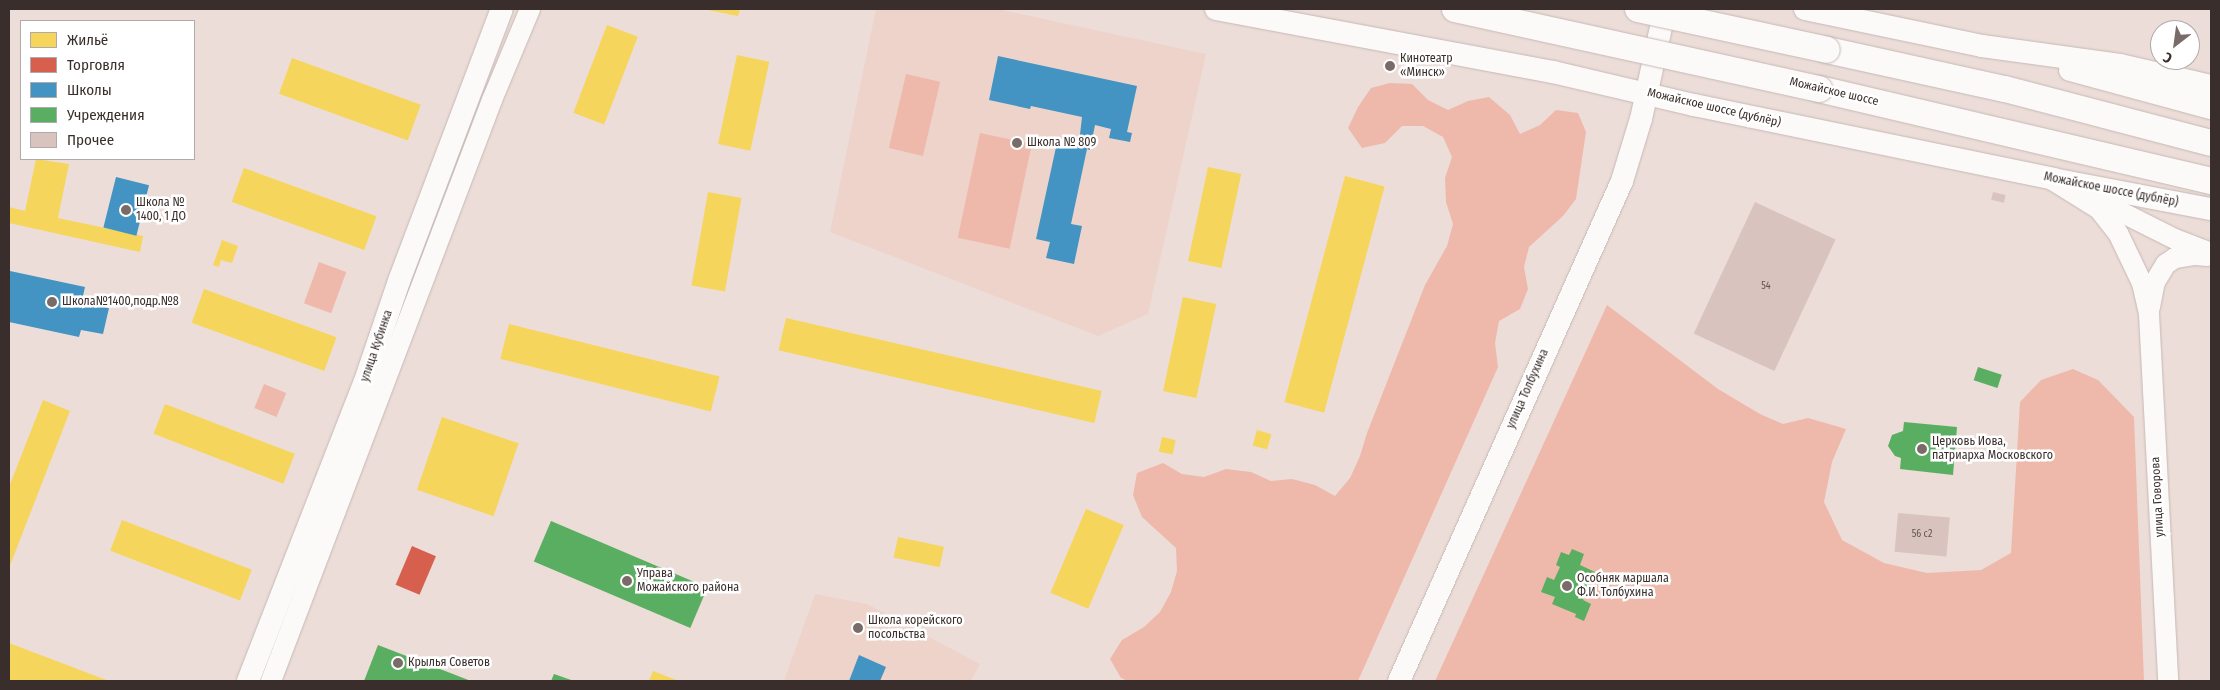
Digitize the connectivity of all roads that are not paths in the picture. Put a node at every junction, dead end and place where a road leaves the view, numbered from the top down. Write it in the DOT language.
graph roads {
  1 [pos="502,9"];
  2 [pos="530,9"];
  3 [pos="1216,9"];
  4 [pos="1455,9"];
  5 [pos="1638,9"];
  6 [pos="1665,9"];
  7 [pos="1804,9"];
  8 [pos="1982,46"];
  9 [pos="2211,86"];
  10 [pos="1647,93"];
  11 [pos="2211,108"];
  12 [pos="2211,143"];
  13 [pos="2053,180"];
  14 [pos="2211,182"];
  15 [pos="2211,209"];
  16 [pos="2211,255"];
  17 [pos="2149,314"];
  18 [pos="248,681"];
  19 [pos="271,681"];
  20 [pos="1399,681"];
  21 [pos="2168,681"];
  1 -- 18 [label="main road, улица Кубинка"];
  2 -- 19 [label="street"];
  3 -- 10 [label="main road, Можайское шоссе (дублёр)"];
  4 -- 14 [label="main road, Можайское шоссе, bridge"];
  5 -- 12 [label="main road, bridge"];
  6 -- 10 [label="main road, улица Толбухина"];
  7 -- 8 [label="main road"];
  8 -- 9 [label="main road"];
  8 -- 11 [label="main road"];
  10 -- 13 [label="main road, Можайское шоссе (дублёр)"];
  10 -- 20 [label="main road, улица Толбухина"];
  13 -- 15 [label="main road, Можайское шоссе (дублёр)"];
  13 -- 16 [label="street"];
  13 -- 17 [label="street, улица Говорова"];
  16 -- 17 [label="street, улица Говорова"];
  17 -- 21 [label="street, улица Говорова"];
}
